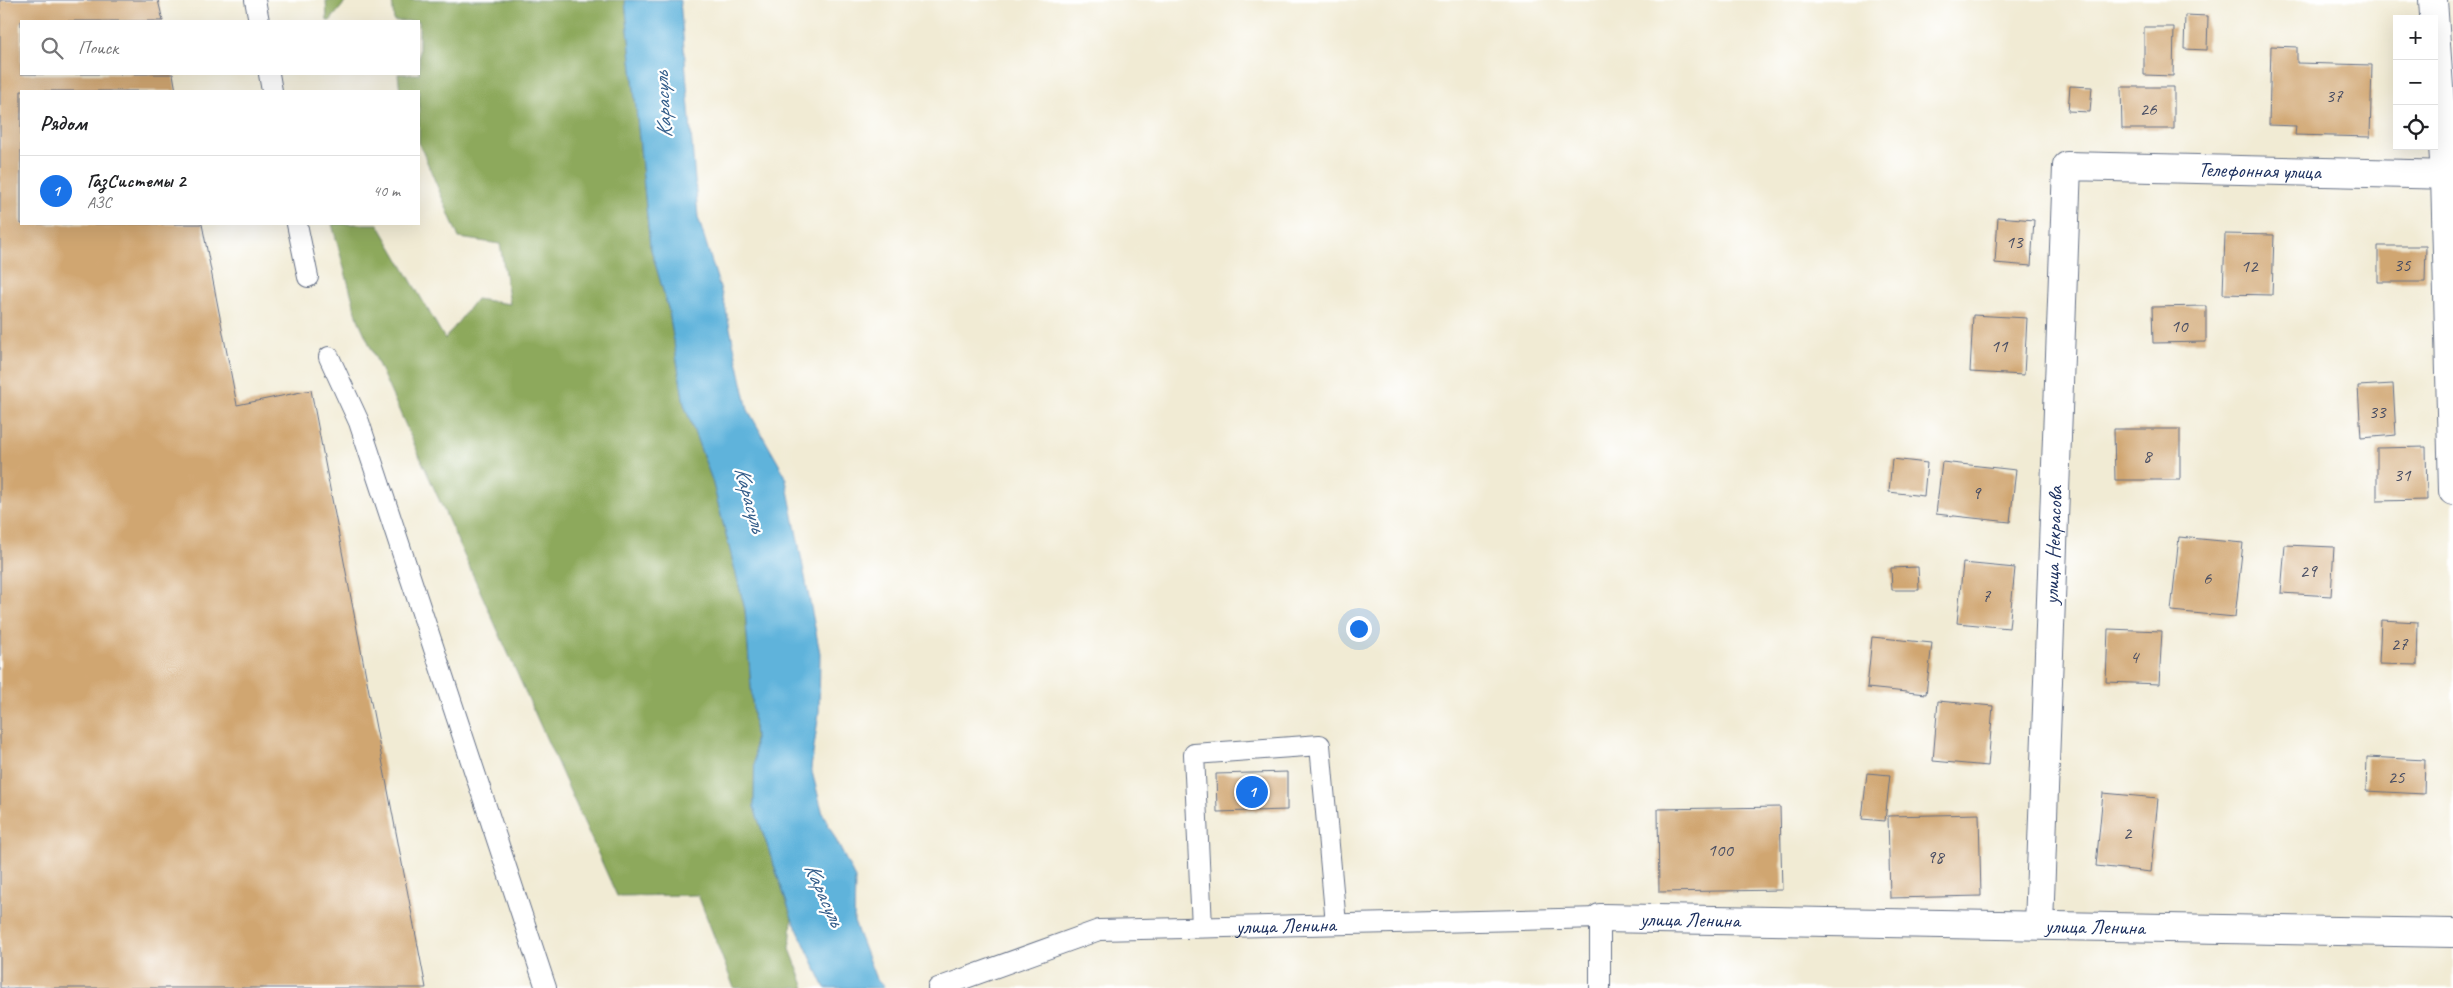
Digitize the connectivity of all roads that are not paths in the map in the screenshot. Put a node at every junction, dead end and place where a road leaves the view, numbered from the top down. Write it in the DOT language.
graph roads {
  1 [pos="255,0"];
  2 [pos="2433,0"];
  3 [pos="259,20"];
  4 [pos="269,75"];
  5 [pos="272,90"];
  6 [pos="2066,166"];
  7 [pos="2449,175"];
  8 [pos="297,225"];
  9 [pos="308,277"];
  10 [pos="329,357"];
  11 [pos="2453,491"];
  12 [pos="1600,918"];
  13 [pos="1336,924"];
  14 [pos="2039,925"];
  15 [pos="1202,928"];
  16 [pos="2453,934"];
  17 [pos="546,988"];
  18 [pos="938,988"];
  19 [pos="1600,988"];
  1 -- 3 [label="lane"];
  2 -- 7 [label="street"];
  4 -- 5 [label="lane"];
  6 -- 7 [label="street, Телефонная улица"];
  6 -- 14 [label="street, улица Некрасова"];
  7 -- 11 [label="street"];
  8 -- 9 [label="lane"];
  10 -- 17 [label="lane"];
  12 -- 13 [label="lane, улица Ленина"];
  12 -- 14 [label="street, улица Ленина"];
  12 -- 19 [label="lane"];
  13 -- 15 [label="lane, улица Ленина"];
  13 -- 15 [label="lane"];
  14 -- 16 [label="street, улица Ленина"];
  15 -- 18 [label="lane, улица Ленина"];
}
